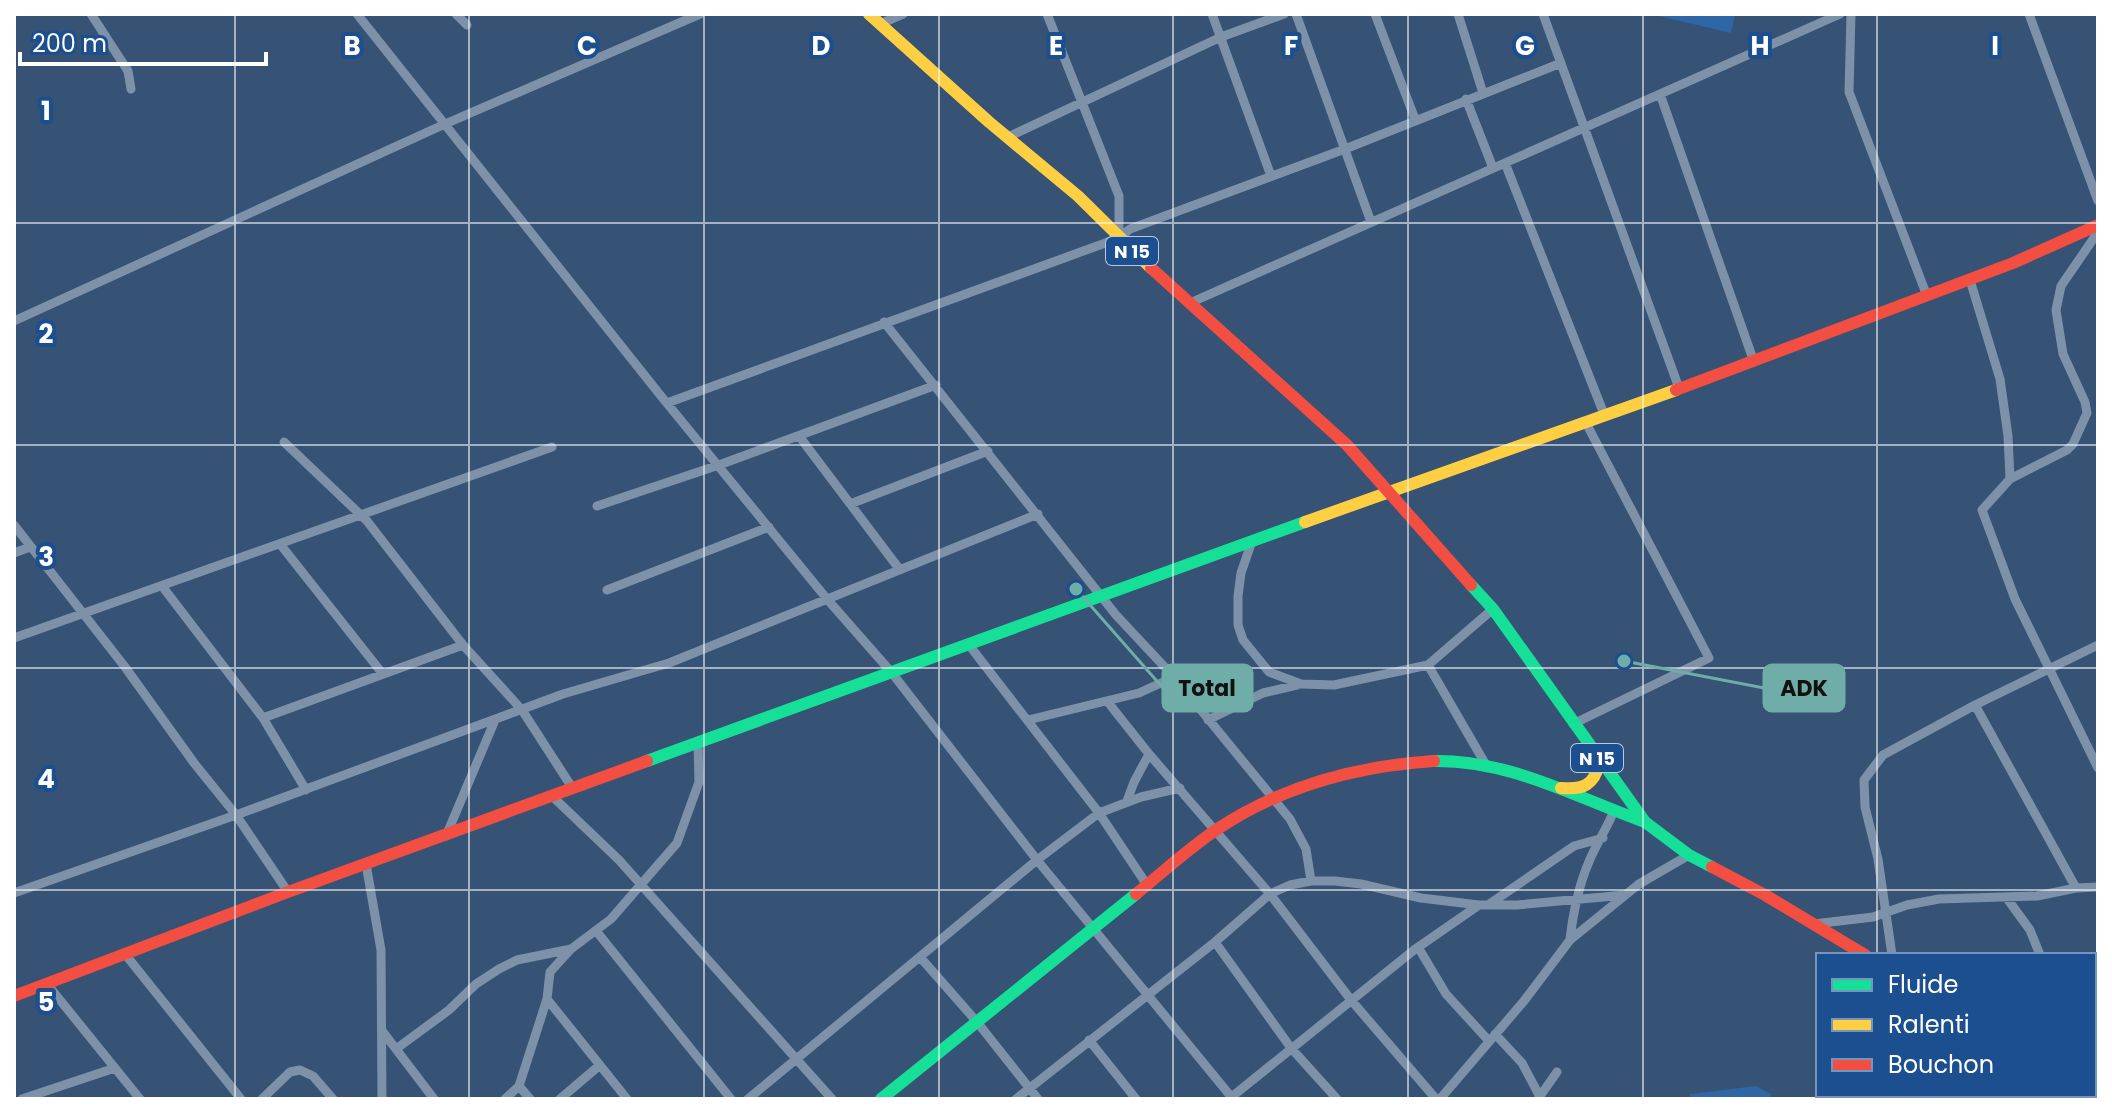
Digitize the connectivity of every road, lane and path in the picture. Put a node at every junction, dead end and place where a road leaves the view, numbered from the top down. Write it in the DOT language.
graph roads {
  1 [pos="91,14"];
  2 [pos="357,14"];
  3 [pos="456,14"];
  4 [pos="700,14"];
  5 [pos="869,14"];
  6 [pos="903,14"];
  7 [pos="1047,14"];
  8 [pos="1212,14"];
  9 [pos="1284,14"];
  10 [pos="1296,14"];
  11 [pos="1375,14"];
  12 [pos="1458,14"];
  13 [pos="1543,14"];
  14 [pos="1840,14"];
  15 [pos="1851,14"];
  16 [pos="2029,14"];
  17 [pos="880,24"];
  18 [pos="467,25"];
  19 [pos="1221,37"];
  20 [pos="1561,63"];
  21 [pos="131,89"];
  22 [pos="1483,93"];
  23 [pos="1660,94"];
  24 [pos="1466,99"];
  25 [pos="1082,103"];
  26 [pos="1415,119"];
  27 [pos="445,124"];
  28 [pos="1584,128"];
  29 [pos="1008,137"];
  30 [pos="1345,149"];
  31 [pos="1505,163"];
  32 [pos="1493,168"];
  33 [pos="1271,176"];
  34 [pos="2098,201"];
  35 [pos="1371,222"];
  36 [pos="2098,225"];
  37 [pos="2098,232"];
  38 [pos="1119,238"];
  39 [pos="1970,280"];
  40 [pos="1927,296"];
  41 [pos="1190,303"];
  42 [pos="14,321"];
  43 [pos="884,322"];
  44 [pos="1754,362"];
  45 [pos="936,385"];
  46 [pos="1679,388"];
  47 [pos="667,403"];
  48 [pos="1604,414"];
  49 [pos="1585,421"];
  50 [pos="799,436"];
  51 [pos="284,442"];
  52 [pos="552,447"];
  53 [pos="988,451"];
  54 [pos="719,465"];
  55 [pos="2010,479"];
  56 [pos="1390,492"];
  57 [pos="850,504"];
  58 [pos="597,506"];
  59 [pos="1038,514"];
  60 [pos="362,515"];
  61 [pos="14,525"];
  62 [pos="769,527"];
  63 [pos="1252,541"];
  64 [pos="280,544"];
  65 [pos="30,547"];
  66 [pos="14,553"];
  67 [pos="900,570"];
  68 [pos="162,586"];
  69 [pos="607,590"];
  70 [pos="1103,596"];
  71 [pos="827,599"];
  72 [pos="1493,609"];
  73 [pos="83,613"];
  74 [pos="14,638"];
  75 [pos="463,645"];
  76 [pos="969,645"];
  77 [pos="2098,645"];
  78 [pos="1428,665"];
  79 [pos="2050,669"];
  80 [pos="1269,672"];
  81 [pos="382,673"];
  82 [pos="892,673"];
  83 [pos="1174,677"];
  84 [pos="1301,684"];
  85 [pos="1263,693"];
  86 [pos="1107,701"];
  87 [pos="1975,705"];
  88 [pos="522,710"];
  89 [pos="263,718"];
  90 [pos="495,720"];
  91 [pos="1028,720"];
  92 [pos="1208,720"];
  93 [pos="1573,724"];
  94 [pos="698,744"];
  95 [pos="1149,754"];
  96 [pos="1600,762"];
  97 [pos="1486,765"];
  98 [pos="2098,768"];
  99 [pos="1180,788"];
  100 [pos="1561,788"];
  101 [pos="573,789"];
  102 [pos="306,790"];
  103 [pos="552,796"];
  104 [pos="1272,797"];
  105 [pos="1127,801"];
  106 [pos="1614,811"];
  107 [pos="1099,813"];
  108 [pos="236,815"];
  109 [pos="1645,822"];
  110 [pos="1216,830"];
  111 [pos="446,836"];
  112 [pos="1603,838"];
  113 [pos="1689,855"];
  114 [pos="1037,860"];
  115 [pos="366,864"];
  116 [pos="1311,881"];
  117 [pos="643,885"];
  118 [pos="1147,885"];
  119 [pos="2098,887"];
  120 [pos="2076,888"];
  121 [pos="288,892"];
  122 [pos="14,893"];
  123 [pos="1270,894"];
  124 [pos="1625,895"];
  125 [pos="2006,897"];
  126 [pos="1577,899"];
  127 [pos="1484,905"];
  128 [pos="1884,913"];
  129 [pos="1812,924"];
  130 [pos="1093,929"];
  131 [pos="597,932"];
  132 [pos="1570,940"];
  133 [pos="1215,942"];
  134 [pos="1418,947"];
  135 [pos="571,949"];
  136 [pos="1862,953"];
  137 [pos="1892,953"];
  138 [pos="2039,953"];
  139 [pos="125,954"];
  140 [pos="920,957"];
  141 [pos="47,984"];
  142 [pos="1148,993"];
  143 [pos="14,996"];
  144 [pos="547,999"];
  145 [pos="1351,1000"];
  146 [pos="977,1022"];
  147 [pos="383,1032"];
  148 [pos="1492,1038"];
  149 [pos="1089,1040"];
  150 [pos="1291,1048"];
  151 [pos="396,1049"];
  152 [pos="798,1059"];
  153 [pos="600,1065"];
  154 [pos="115,1068"];
  155 [pos="1557,1072"];
  156 [pos="519,1086"];
  157 [pos="1029,1088"];
  158 [pos="42,1096"];
  159 [pos="1539,1097"];
  160 [pos="1231,1098"];
  161 [pos="22,1099"];
  162 [pos="140,1099"];
  163 [pos="241,1099"];
  164 [pos="262,1099"];
  165 [pos="333,1099"];
  166 [pos="382,1099"];
  167 [pos="434,1099"];
  168 [pos="505,1099"];
  169 [pos="530,1099"];
  170 [pos="560,1099"];
  171 [pos="627,1099"];
  172 [pos="731,1099"];
  173 [pos="748,1099"];
  174 [pos="832,1099"];
  175 [pos="881,1099"];
  176 [pos="1016,1099"];
  177 [pos="1038,1099"];
  178 [pos="1136,1099"];
  179 [pos="1337,1099"];
  180 [pos="1438,1099"];
  1 -- 21 [label="street"];
  2 -- 27 [label="street"];
  3 -- 18 [label="street"];
  4 -- 27 [label="street"];
  5 -- 17 [label="main road, N 15"];
  6 -- 17 [label="street"];
  7 -- 25 [label="street"];
  8 -- 19 [label="street"];
  9 -- 19 [label="street"];
  10 -- 30 [label="street"];
  11 -- 26 [label="street"];
  12 -- 22 [label="street"];
  13 -- 20 [label="street"];
  14 -- 23 [label="street"];
  15 -- 40 [label="street"];
  16 -- 34 [label="street"];
  17 -- 29 [label="main road, N 15"];
  19 -- 25 [label="street"];
  19 -- 33 [label="street"];
  20 -- 22 [label="street"];
  20 -- 28 [label="street"];
  22 -- 24 [label="street"];
  23 -- 28 [label="street"];
  23 -- 44 [label="street"];
  24 -- 26 [label="street"];
  24 -- 32 [label="street"];
  25 -- 29 [label="street"];
  25 -- 38 [label="street"];
  26 -- 30 [label="street"];
  27 -- 42 [label="street"];
  27 -- 47 [label="street"];
  28 -- 31 [label="street"];
  28 -- 46 [label="street"];
  29 -- 38 [label="main road, N 15"];
  30 -- 33 [label="street"];
  30 -- 35 [label="street"];
  31 -- 32 [label="street"];
  31 -- 48 [label="street"];
  32 -- 35 [label="street"];
  33 -- 38 [label="street"];
  35 -- 41 [label="street"];
  36 -- 39 [label="main road"];
  37 -- 55 [label="street"];
  38 -- 41 [label="main road, N 15"];
  38 -- 43 [label="street"];
  39 -- 40 [label="main road"];
  39 -- 55 [label="street"];
  40 -- 44 [label="main road"];
  41 -- 56 [label="main road, N 15"];
  43 -- 45 [label="street"];
  43 -- 47 [label="street"];
  44 -- 46 [label="main road"];
  45 -- 50 [label="street"];
  45 -- 53 [label="street"];
  46 -- 48 [label="main road"];
  47 -- 54 [label="street"];
  48 -- 49 [label="main road"];
  49 -- 56 [label="main road"];
  49 -- 93 [label="street"];
  50 -- 54 [label="street"];
  50 -- 57 [label="street"];
  51 -- 60 [label="street"];
  52 -- 60 [label="street"];
  53 -- 57 [label="street"];
  53 -- 59 [label="street"];
  54 -- 58 [label="street"];
  54 -- 62 [label="street"];
  55 -- 79 [label="street"];
  56 -- 63 [label="main road"];
  56 -- 72 [label="main road, N 15"];
  57 -- 67 [label="street"];
  59 -- 67 [label="street"];
  59 -- 70 [label="street"];
  60 -- 64 [label="street"];
  60 -- 75 [label="street"];
  61 -- 65 [label="street"];
  62 -- 69 [label="street"];
  62 -- 71 [label="street"];
  63 -- 70 [label="main road"];
  63 -- 80 [label="street"];
  64 -- 68 [label="street"];
  64 -- 81 [label="street"];
  65 -- 66 [label="street"];
  65 -- 73 [label="street"];
  67 -- 71 [label="street"];
  68 -- 73 [label="street"];
  68 -- 89 [label="street"];
  70 -- 76 [label="main road"];
  70 -- 83 [label="street"];
  71 -- 82 [label="street"];
  71 -- 88 [label="street"];
  72 -- 78 [label="street"];
  72 -- 93 [label="main road, N 15"];
  73 -- 74 [label="street"];
  73 -- 108 [label="street"];
  75 -- 81 [label="street"];
  75 -- 88 [label="street"];
  76 -- 82 [label="main road"];
  76 -- 91 [label="street"];
  77 -- 79 [label="street"];
  78 -- 84 [label="street"];
  78 -- 97 [label="street"];
  79 -- 87 [label="street"];
  79 -- 98 [label="street"];
  80 -- 84 [label="street"];
  80 -- 85 [label="street"];
  81 -- 89 [label="street"];
  82 -- 94 [label="main road"];
  82 -- 114 [label="street"];
  83 -- 86 [label="street"];
  83 -- 92 [label="street"];
  84 -- 85 [label="street"];
  85 -- 92 [label="street"];
  86 -- 91 [label="street"];
  86 -- 95 [label="street"];
  87 -- 120 [label="street"];
  87 -- 128 [label="street"];
  88 -- 90 [label="street"];
  88 -- 101 [label="street"];
  89 -- 102 [label="street"];
  90 -- 102 [label="street"];
  90 -- 111 [label="street"];
  91 -- 107 [label="street"];
  92 -- 104 [label="street"];
  93 -- 96 [label="main road, N 15"];
  94 -- 101 [label="main road"];
  94 -- 117 [label="street"];
  95 -- 99 [label="street"];
  95 -- 105 [label="street"];
  96 -- 100 [label="main road"];
  96 -- 109 [label="main road, N 15"];
  97 -- 100 [label="main road"];
  97 -- 104 [label="main road"];
  99 -- 105 [label="street"];
  99 -- 110 [label="street"];
  100 -- 106 [label="main road"];
  101 -- 103 [label="main road"];
  102 -- 108 [label="street"];
  103 -- 111 [label="main road"];
  103 -- 117 [label="street"];
  104 -- 110 [label="main road"];
  104 -- 116 [label="street"];
  105 -- 107 [label="street"];
  106 -- 109 [label="main road"];
  106 -- 112 [label="street"];
  107 -- 114 [label="street"];
  107 -- 118 [label="street"];
  108 -- 121 [label="street"];
  108 -- 122 [label="street"];
  109 -- 113 [label="main road, N 15"];
  110 -- 118 [label="main road"];
  110 -- 123 [label="street"];
  111 -- 115 [label="main road"];
  112 -- 126 [label="street"];
  112 -- 127 [label="street"];
  113 -- 124 [label="street"];
  113 -- 129 [label="main road, N 15"];
  114 -- 130 [label="street"];
  114 -- 140 [label="street"];
  115 -- 121 [label="main road"];
  115 -- 147 [label="street"];
  116 -- 123 [label="street"];
  116 -- 127 [label="street"];
  117 -- 131 [label="street"];
  117 -- 152 [label="street"];
  118 -- 130 [label="main road"];
  119 -- 120 [label="street"];
  120 -- 125 [label="street"];
  121 -- 139 [label="main road"];
  123 -- 133 [label="street"];
  123 -- 145 [label="street"];
  124 -- 126 [label="street"];
  124 -- 132 [label="street"];
  125 -- 128 [label="street"];
  125 -- 138 [label="street"];
  126 -- 127 [label="street"];
  126 -- 132 [label="street"];
  127 -- 134 [label="street"];
  128 -- 129 [label="street"];
  128 -- 137 [label="street"];
  129 -- 136 [label="main road, N 15"];
  130 -- 142 [label="street"];
  130 -- 146 [label="main road"];
  131 -- 135 [label="street"];
  131 -- 172 [label="street"];
  132 -- 148 [label="street"];
  133 -- 142 [label="street"];
  133 -- 150 [label="street"];
  134 -- 145 [label="street"];
  134 -- 148 [label="street"];
  135 -- 144 [label="street"];
  135 -- 151 [label="street"];
  139 -- 141 [label="main road"];
  139 -- 163 [label="street"];
  140 -- 146 [label="street"];
  140 -- 152 [label="street"];
  141 -- 143 [label="main road"];
  141 -- 154 [label="street"];
  142 -- 149 [label="street"];
  142 -- 160 [label="street"];
  144 -- 153 [label="street"];
  144 -- 156 [label="street"];
  145 -- 150 [label="street"];
  145 -- 180 [label="street"];
  146 -- 157 [label="street"];
  146 -- 175 [label="main road"];
  147 -- 151 [label="street"];
  147 -- 166 [label="street"];
  148 -- 159 [label="street"];
  148 -- 180 [label="street"];
  149 -- 157 [label="street"];
  149 -- 178 [label="street"];
  150 -- 160 [label="street"];
  150 -- 179 [label="street"];
  151 -- 167 [label="street"];
  152 -- 173 [label="street"];
  152 -- 174 [label="street"];
  153 -- 170 [label="street"];
  153 -- 171 [label="street"];
  154 -- 158 [label="street"];
  154 -- 162 [label="street"];
  155 -- 159 [label="street"];
  156 -- 168 [label="street"];
  156 -- 169 [label="street"];
  157 -- 176 [label="street"];
  157 -- 177 [label="street"];
  158 -- 161 [label="street"];
  164 -- 165 [label="street"];
}
